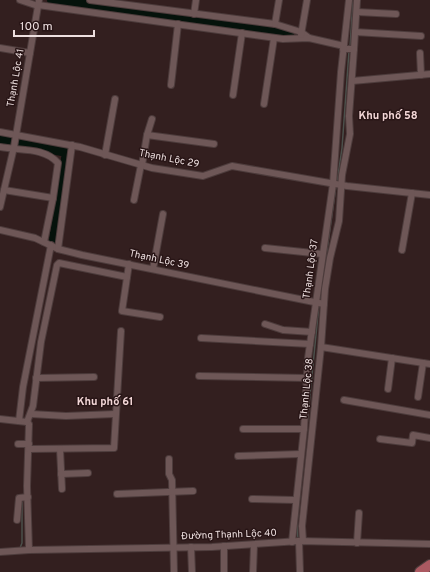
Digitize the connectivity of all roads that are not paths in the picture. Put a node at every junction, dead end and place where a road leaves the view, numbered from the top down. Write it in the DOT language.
graph roads {
  1 [pos="20,0"];
  2 [pos="90,0"];
  3 [pos="146,0"];
  4 [pos="196,0"];
  5 [pos="279,0"];
  6 [pos="307,0"];
  7 [pos="349,0"];
  8 [pos="358,0"];
  9 [pos="103,1"];
  10 [pos="39,4"];
  11 [pos="145,7"];
  12 [pos="357,12"];
  13 [pos="194,14"];
  14 [pos="396,14"];
  15 [pos="178,24"];
  16 [pos="275,24"];
  17 [pos="355,32"];
  18 [pos="242,33"];
  19 [pos="301,36"];
  20 [pos="421,36"];
  21 [pos="274,38"];
  22 [pos="0,48"];
  23 [pos="348,49"];
  24 [pos="420,52"];
  25 [pos="30,53"];
  26 [pos="430,74"];
  27 [pos="421,75"];
  28 [pos="352,81"];
  29 [pos="171,85"];
  30 [pos="233,95"];
  31 [pos="115,99"];
  32 [pos="264,104"];
  33 [pos="152,119"];
  34 [pos="0,132"];
  35 [pos="17,135"];
  36 [pos="146,135"];
  37 [pos="214,144"];
  38 [pos="72,145"];
  39 [pos="0,147"];
  40 [pos="14,148"];
  41 [pos="105,154"];
  42 [pos="141,165"];
  43 [pos="338,185"];
  44 [pos="3,187"];
  45 [pos="412,194"];
  46 [pos="430,196"];
  47 [pos="54,198"];
  48 [pos="134,200"];
  49 [pos="0,207"];
  50 [pos="163,214"];
  51 [pos="0,230"];
  52 [pos="44,242"];
  53 [pos="51,245"];
  54 [pos="265,248"];
  55 [pos="58,249"];
  56 [pos="402,250"];
  57 [pos="322,254"];
  58 [pos="129,264"];
  59 [pos="152,268"];
  60 [pos="128,277"];
  61 [pos="316,302"];
  62 [pos="324,304"];
  63 [pos="160,317"];
  64 [pos="265,324"];
  65 [pos="122,331"];
  66 [pos="312,332"];
  67 [pos="201,338"];
  68 [pos="310,344"];
  69 [pos="321,347"];
  70 [pos="392,358"];
  71 [pos="423,363"];
  72 [pos="430,364"];
  73 [pos="199,376"];
  74 [pos="94,377"];
  75 [pos="36,378"];
  76 [pos="307,378"];
  77 [pos="388,389"];
  78 [pos="418,397"];
  79 [pos="344,400"];
  80 [pos="31,414"];
  81 [pos="115,414"];
  82 [pos="430,416"];
  83 [pos="0,419"];
  84 [pos="19,421"];
  85 [pos="27,422"];
  86 [pos="243,428"];
  87 [pos="304,429"];
  88 [pos="430,438"];
  89 [pos="380,439"];
  90 [pos="18,444"];
  91 [pos="29,447"];
  92 [pos="60,449"];
  93 [pos="300,454"];
  94 [pos="238,456"];
  95 [pos="20,460"];
  96 [pos="169,460"];
  97 [pos="28,461"];
  98 [pos="88,473"];
  99 [pos="61,474"];
  100 [pos="62,488"];
  101 [pos="173,491"];
  102 [pos="193,491"];
  103 [pos="118,494"];
  104 [pos="28,497"];
  105 [pos="252,499"];
  106 [pos="295,500"];
  107 [pos="360,513"];
  108 [pos="17,520"];
  109 [pos="298,541"];
  110 [pos="357,543"];
  111 [pos="430,544"];
  112 [pos="254,545"];
  113 [pos="224,546"];
  114 [pos="174,547"];
  115 [pos="191,547"];
  116 [pos="29,550"];
  117 [pos="0,552"];
  118 [pos="430,565"];
  119 [pos="174,572"];
  120 [pos="192,572"];
  121 [pos="224,572"];
  122 [pos="253,572"];
  123 [pos="300,572"];
  124 [pos="420,572"];
  1 -- 10 [label="street"];
  2 -- 9 [label="street"];
  3 -- 11 [label="street"];
  4 -- 13 [label="street"];
  5 -- 16 [label="street"];
  6 -- 19 [label="street"];
  7 -- 23 [label="street, Thạnh Lộc 37"];
  8 -- 12 [label="street"];
  9 -- 11 [label="street"];
  10 -- 15 [label="street"];
  10 -- 25 [label="street, Thạnh Lộc 41"];
  11 -- 13 [label="street"];
  12 -- 14 [label="street"];
  12 -- 17 [label="street"];
  13 -- 16 [label="street"];
  15 -- 18 [label="street"];
  15 -- 29 [label="street"];
  16 -- 19 [label="street"];
  17 -- 20 [label="street"];
  17 -- 23 [label="street"];
  18 -- 21 [label="street"];
  18 -- 30 [label="street"];
  19 -- 21 [label="street"];
  19 -- 23 [label="street"];
  21 -- 32 [label="street"];
  22 -- 25 [label="street"];
  23 -- 28 [label="street"];
  23 -- 43 [label="street, Thạnh Lộc 37"];
  24 -- 27 [label="street"];
  25 -- 35 [label="street, Thạnh Lộc 41"];
  26 -- 27 [label="street"];
  27 -- 28 [label="street"];
  28 -- 43 [label="street"];
  31 -- 41 [label="street"];
  33 -- 36 [label="street"];
  34 -- 35 [label="street, Thạnh Lộc 29"];
  35 -- 38 [label="street, Thạnh Lộc 29"];
  35 -- 40 [label="street, Thạnh Lộc 41"];
  36 -- 37 [label="street"];
  36 -- 42 [label="street"];
  38 -- 41 [label="street, Thạnh Lộc 29"];
  38 -- 55 [label="street"];
  39 -- 40 [label="street"];
  40 -- 44 [label="street, Thạnh Lộc 41"];
  40 -- 47 [label="street"];
  41 -- 42 [label="street, Thạnh Lộc 29"];
  42 -- 43 [label="street, Thạnh Lộc 29"];
  42 -- 48 [label="street"];
  43 -- 45 [label="street, Thạnh Lộc 29"];
  43 -- 57 [label="street, Thạnh Lộc 37"];
  43 -- 62 [label="street"];
  44 -- 47 [label="street"];
  44 -- 49 [label="street, Thạnh Lộc 41"];
  45 -- 46 [label="street, Thạnh Lộc 29"];
  45 -- 56 [label="street"];
  47 -- 52 [label="street"];
  50 -- 59 [label="street"];
  51 -- 52 [label="street, Thạnh Lộc 39"];
  52 -- 53 [label="street, Thạnh Lộc 39"];
  53 -- 55 [label="street, Thạnh Lộc 39"];
  53 -- 84 [label="street"];
  54 -- 57 [label="street"];
  55 -- 58 [label="street, Thạnh Lộc 39"];
  57 -- 61 [label="street, Thạnh Lộc 37"];
  58 -- 59 [label="street, Thạnh Lộc 39"];
  58 -- 60 [label="street"];
  59 -- 61 [label="street, Thạnh Lộc 39"];
  60 -- 63 [label="street"];
  60 -- 75 [label="street"];
  61 -- 62 [label="street, Thạnh Lộc 39"];
  61 -- 66 [label="street, Thạnh Lộc 37"];
  62 -- 69 [label="street"];
  64 -- 66 [label="street"];
  65 -- 81 [label="street"];
  66 -- 68 [label="street, Thạnh Lộc 37"];
  67 -- 68 [label="street"];
  68 -- 76 [label="street, Thạnh Lộc 37"];
  69 -- 70 [label="street, Thạnh Lộc 38"];
  69 -- 109 [label="street, Thạnh Lộc 38"];
  70 -- 71 [label="street, Thạnh Lộc 38"];
  70 -- 77 [label="street"];
  71 -- 72 [label="street, Thạnh Lộc 38"];
  71 -- 78 [label="street"];
  73 -- 76 [label="street"];
  74 -- 75 [label="street"];
  75 -- 80 [label="street"];
  76 -- 87 [label="street, Thạnh Lộc 37"];
  79 -- 82 [label="street"];
  80 -- 81 [label="street"];
  80 -- 85 [label="street"];
  81 -- 92 [label="street"];
  83 -- 84 [label="street"];
  84 -- 85 [label="street"];
  85 -- 91 [label="street"];
  86 -- 87 [label="street"];
  87 -- 93 [label="street, Thạnh Lộc 37"];
  88 -- 89 [label="street"];
  90 -- 91 [label="street"];
  91 -- 92 [label="street"];
  91 -- 97 [label="street"];
  92 -- 99 [label="street"];
  93 -- 94 [label="street"];
  93 -- 106 [label="street, Thạnh Lộc 37"];
  95 -- 97 [label="street"];
  96 -- 101 [label="street"];
  97 -- 104 [label="street"];
  98 -- 99 [label="street"];
  99 -- 100 [label="street"];
  101 -- 102 [label="street"];
  101 -- 103 [label="street"];
  101 -- 114 [label="street"];
  104 -- 108 [label="street"];
  104 -- 116 [label="street"];
  105 -- 106 [label="street"];
  106 -- 109 [label="street, Thạnh Lộc 37"];
  107 -- 110 [label="street"];
  109 -- 110 [label="street, Đường Thạnh Lộc 40"];
  109 -- 112 [label="street, Đường Thạnh Lộc 40"];
  109 -- 123 [label="street"];
  110 -- 111 [label="street, Đường Thạnh Lộc 40"];
  112 -- 113 [label="street, Đường Thạnh Lộc 40"];
  112 -- 122 [label="street"];
  113 -- 115 [label="street, Đường Thạnh Lộc 40"];
  113 -- 121 [label="street"];
  114 -- 115 [label="street, Đường Thạnh Lộc 40"];
  114 -- 116 [label="street, Đường Thạnh Lộc 40"];
  114 -- 119 [label="street"];
  115 -- 120 [label="street"];
  116 -- 117 [label="street, Đường Thạnh Lộc 40"];
  118 -- 124 [label="main road"];
}
